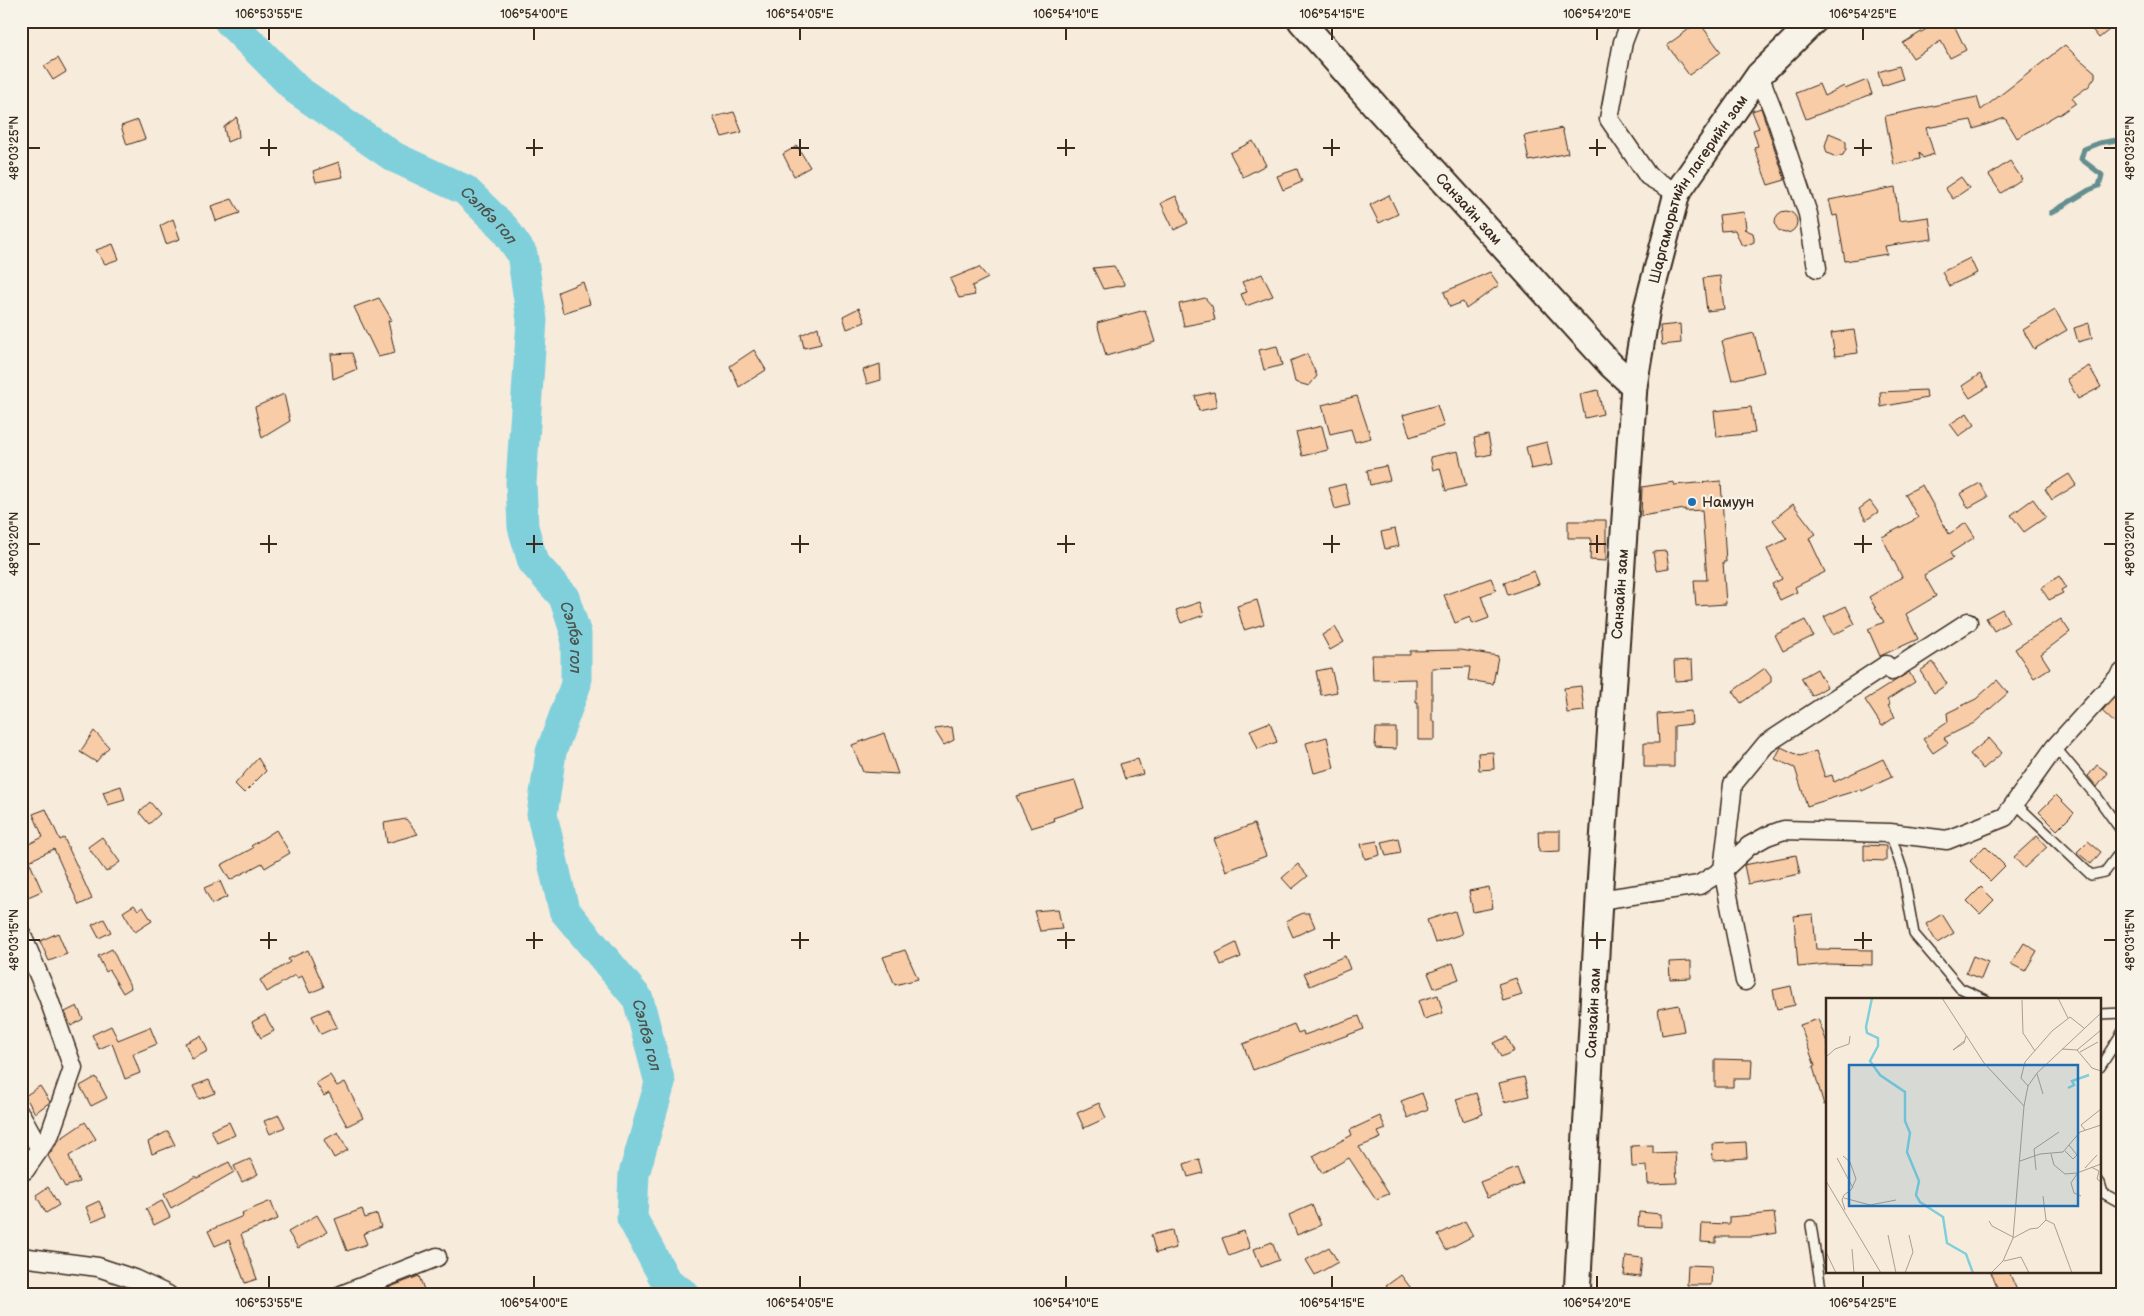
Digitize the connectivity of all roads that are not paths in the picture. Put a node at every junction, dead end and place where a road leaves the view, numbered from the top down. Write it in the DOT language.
graph roads {
  1 [pos="1301,21"];
  2 [pos="1631,21"];
  3 [pos="1814,21"];
  4 [pos="1759,75"];
  5 [pos="1677,193"];
  6 [pos="1817,268"];
  7 [pos="1634,386"];
  8 [pos="1968,622"];
  9 [pos="2123,672"];
  10 [pos="2054,747"];
  11 [pos="2016,802"];
  12 [pos="1890,833"];
  13 [pos="2123,833"];
  14 [pos="2123,848"];
  15 [pos="1723,870"];
  16 [pos="1599,900"];
  17 [pos="21,933"];
  18 [pos="1745,981"];
  19 [pos="1982,998"];
  20 [pos="2123,1013"];
  21 [pos="2102,1014"];
  22 [pos="2123,1031"];
  23 [pos="2102,1064"];
  24 [pos="21,1115"];
  25 [pos="40,1149"];
  26 [pos="21,1172"];
  27 [pos="2102,1190"];
  28 [pos="2123,1204"];
  29 [pos="1811,1225"];
  30 [pos="21,1257"];
  31 [pos="437,1257"];
  32 [pos="168,1295"];
  33 [pos="341,1295"];
  34 [pos="1577,1295"];
  35 [pos="1822,1295"];
  1 -- 7 [label="main road, Санзайн зам"];
  2 -- 5 [label="street"];
  3 -- 4 [label="main road, Шаргаморьтийн лагерийн зам"];
  4 -- 5 [label="main road, Шаргаморьтийн лагерийн зам"];
  4 -- 6 [label="street"];
  5 -- 7 [label="main road, Шаргаморьтийн лагерийн зам"];
  7 -- 16 [label="main road, Санзайн зам"];
  8 -- 15 [label="street"];
  9 -- 10 [label="street"];
  10 -- 11 [label="street"];
  10 -- 13 [label="lane"];
  11 -- 12 [label="street"];
  11 -- 14 [label="lane"];
  12 -- 15 [label="street"];
  12 -- 19 [label="lane"];
  15 -- 16 [label="street"];
  15 -- 18 [label="street"];
  16 -- 34 [label="main road, Санзайн зам"];
  17 -- 25 [label="street"];
  20 -- 21 [label="lane"];
  22 -- 23 [label="lane"];
  24 -- 25 [label="street"];
  25 -- 26 [label="street"];
  27 -- 28 [label="lane"];
  29 -- 35 [label="lane"];
  30 -- 32 [label="street"];
  31 -- 33 [label="street"];
}
